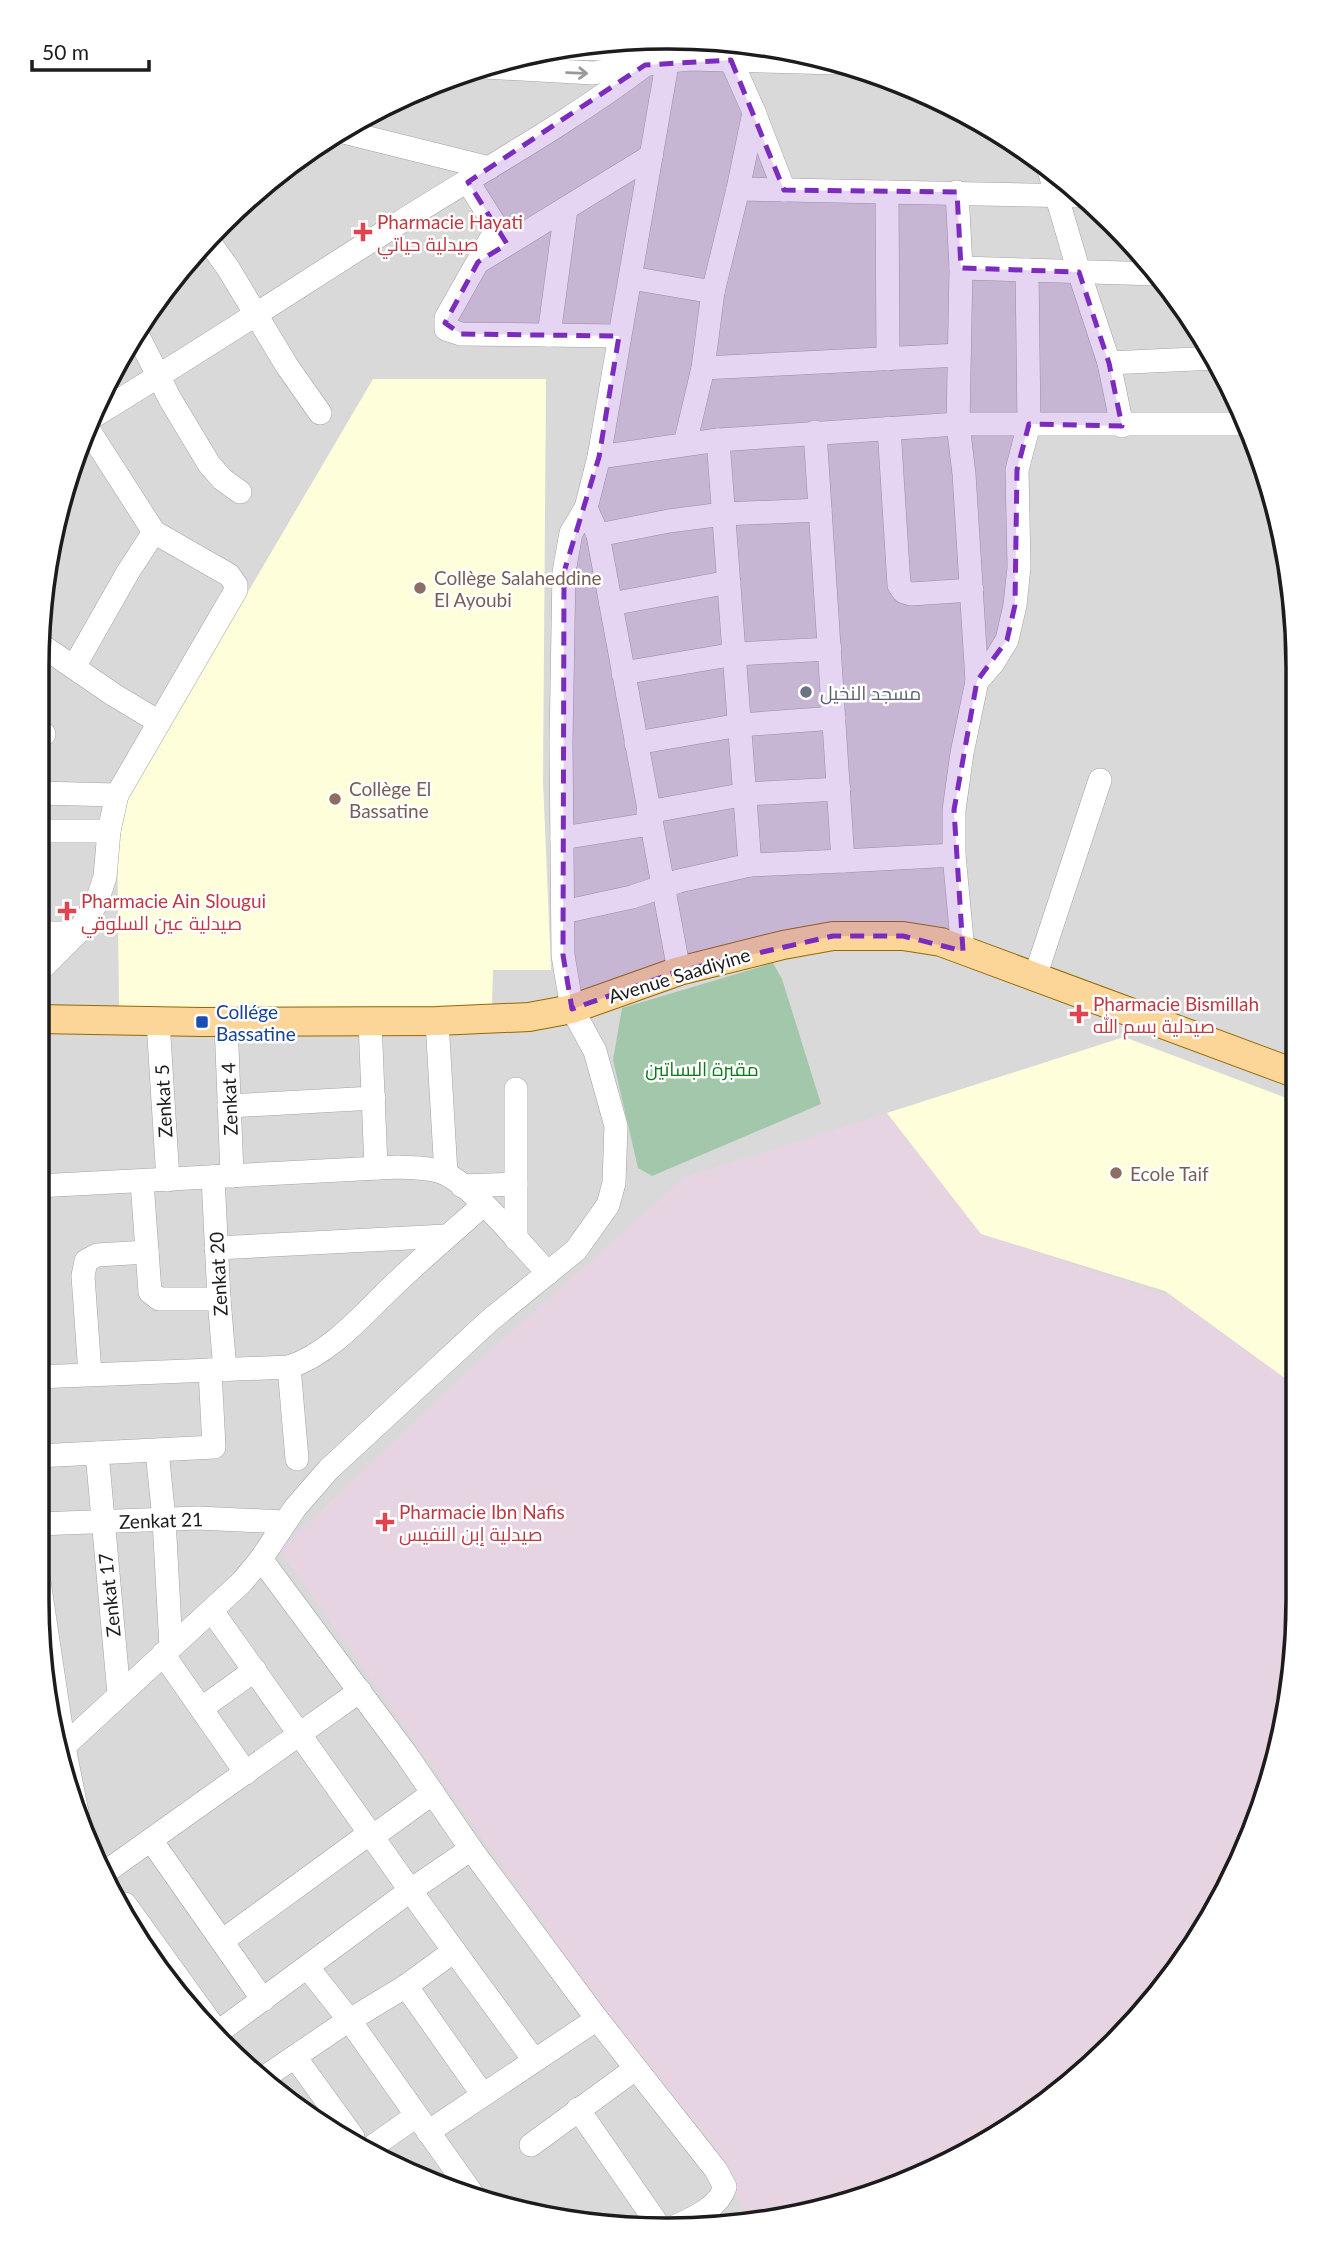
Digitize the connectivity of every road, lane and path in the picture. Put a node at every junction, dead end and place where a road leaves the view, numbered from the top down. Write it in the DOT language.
graph roads {
  1 [pos="676,49"];
  2 [pos="633,50"];
  3 [pos="670,51"];
  4 [pos="731,60"];
  5 [pos="791,62"];
  6 [pos="645,65"];
  7 [pos="512,69"];
  8 [pos="754,112"];
  9 [pos="354,134"];
  10 [pos="651,156"];
  11 [pos="489,168"];
  12 [pos="468,182"];
  13 [pos="738,189"];
  14 [pos="785,190"];
  15 [pos="887,192"];
  16 [pos="957,192"];
  17 [pos="1068,196"];
  18 [pos="566,209"];
  19 [pos="502,236"];
  20 [pos="213,248"];
  21 [pos="961,268"];
  22 [pos="1027,270"];
  23 [pos="1079,272"];
  24 [pos="1144,274"];
  25 [pos="631,278"];
  26 [pos="713,292"];
  27 [pos="257,315"];
  28 [pos="549,335"];
  29 [pos="620,336"];
  30 [pos="142,343"];
  31 [pos="959,355"];
  32 [pos="888,359"];
  33 [pos="1203,359"];
  34 [pos="1109,363"];
  35 [pos="703,368"];
  36 [pos="159,376"];
  37 [pos="106,408"];
  38 [pos="320,412"];
  39 [pos="958,424"];
  40 [pos="1029,424"];
  41 [pos="1236,424"];
  42 [pos="1122,426"];
  43 [pos="889,428"];
  44 [pos="815,432"];
  45 [pos="94,438"];
  46 [pos="718,440"];
  47 [pos="685,444"];
  48 [pos="599,457"];
  49 [pos="240,492"];
  50 [pos="586,508"];
  51 [pos="820,510"];
  52 [pos="723,514"];
  53 [pos="154,532"];
  54 [pos="598,535"];
  55 [pos="729,582"];
  56 [pos="972,590"];
  57 [pos="611,604"];
  58 [pos="830,649"];
  59 [pos="49,651"];
  60 [pos="735,654"];
  61 [pos="74,667"];
  62 [pos="623,673"];
  63 [pos="977,681"];
  64 [pos="834,718"];
  65 [pos="159,722"];
  66 [pos="740,725"];
  67 [pos="636,743"];
  68 [pos="1100,780"];
  69 [pos="839,789"];
  70 [pos="49,793"];
  71 [pos="746,794"];
  72 [pos="117,795"];
  73 [pos="649,818"];
  74 [pos="49,831"];
  75 [pos="109,831"];
  76 [pos="562,838"];
  77 [pos="954,855"];
  78 [pos="843,860"];
  79 [pos="750,865"];
  80 [pos="663,887"];
  81 [pos="563,912"];
  82 [pos="49,933"];
  83 [pos="77,933"];
  84 [pos="963,951"];
  85 [pos="49,961"];
  86 [pos="679,971"];
  87 [pos="1035,977"];
  88 [pos="572,1009"];
  89 [pos="49,1019"];
  90 [pos="158,1021"];
  91 [pos="369,1021"];
  92 [pos="437,1021"];
  93 [pos="226,1022"];
  94 [pos="1286,1070"];
  95 [pos="516,1088"];
  96 [pos="374,1098"];
  97 [pos="229,1106"];
  98 [pos="376,1168"];
  99 [pos="223,1177"];
  100 [pos="168,1180"];
  101 [pos="454,1180"];
  102 [pos="142,1182"];
  103 [pos="516,1184"];
  104 [pos="49,1186"];
  105 [pos="483,1205"];
  106 [pos="446,1236"];
  107 [pos="516,1239"];
  108 [pos="216,1248"];
  109 [pos="147,1252"];
  110 [pos="548,1273"];
  111 [pos="219,1299"];
  112 [pos="289,1367"];
  113 [pos="217,1370"];
  114 [pos="90,1374"];
  115 [pos="49,1376"];
  116 [pos="157,1451"];
  117 [pos="97,1453"];
  118 [pos="49,1455"];
  119 [pos="297,1459"];
  120 [pos="164,1519"];
  121 [pos="102,1522"];
  122 [pos="284,1522"];
  123 [pos="49,1524"];
  124 [pos="261,1559"];
  125 [pos="212,1611"];
  126 [pos="167,1651"];
  127 [pos="255,1670"];
  128 [pos="360,1691"];
  129 [pos="119,1694"];
  130 [pos="202,1708"];
  131 [pos="300,1733"];
  132 [pos="67,1745"];
  133 [pos="246,1773"];
  134 [pos="433,1793"];
  135 [pos="371,1835"];
  136 [pos="151,1840"];
  137 [pos="471,1849"];
  138 [pos="111,1868"];
  139 [pos="411,1890"];
  140 [pos="222,1941"];
  141 [pos="152,1942"];
  142 [pos="454,1951"];
  143 [pos="166,1961"];
  144 [pos="308,1968"];
  145 [pos="406,1986"];
  146 [pos="263,2000"];
  147 [pos="597,2019"];
  148 [pos="350,2021"];
  149 [pos="223,2029"];
  150 [pos="295,2057"];
  151 [pos="534,2060"];
  152 [pos="635,2069"];
  153 [pos="270,2073"];
  154 [pos="483,2095"];
  155 [pos="579,2109"];
  156 [pos="422,2124"];
  157 [pos="348,2129"];
  158 [pos="377,2145"];
  159 [pos="531,2145"];
  160 [pos="465,2183"];
  161 [pos="690,2217"];
  162 [pos="653,2218"];
  1 -- 3 [label="street"];
  2 -- 3 [label="street"];
  3 -- 4 [label="street"];
  3 -- 6 [label="street"];
  3 -- 10 [label="street"];
  4 -- 5 [label="street"];
  4 -- 8 [label="street"];
  7 -- 6 [label="street, one-way"];
  6 -- 11 [label="street"];
  8 -- 13 [label="street"];
  8 -- 14 [label="street"];
  9 -- 11 [label="street"];
  10 -- 18 [label="street"];
  10 -- 25 [label="street"];
  11 -- 12 [label="street"];
  12 -- 19 [label="street"];
  12 -- 27 [label="street"];
  13 -- 14 [label="street"];
  13 -- 26 [label="street"];
  14 -- 15 [label="street"];
  15 -- 16 [label="street"];
  15 -- 32 [label="street"];
  16 -- 17 [label="street"];
  16 -- 21 [label="street"];
  17 -- 23 [label="street"];
  18 -- 19 [label="street"];
  18 -- 28 [label="street"];
  19 -- 28 [label="street"];
  20 -- 27 [label="street"];
  21 -- 22 [label="street"];
  21 -- 31 [label="street"];
  22 -- 23 [label="street"];
  22 -- 40 [label="street"];
  23 -- 24 [label="street"];
  23 -- 34 [label="street"];
  25 -- 26 [label="street"];
  25 -- 29 [label="street"];
  26 -- 35 [label="street"];
  27 -- 36 [label="street"];
  27 -- 38 [label="street"];
  28 -- 29 [label="street"];
  29 -- 48 [label="street"];
  30 -- 36 [label="street"];
  31 -- 32 [label="street"];
  31 -- 39 [label="street"];
  32 -- 35 [label="street"];
  33 -- 34 [label="street"];
  34 -- 42 [label="street"];
  35 -- 47 [label="street"];
  36 -- 37 [label="street"];
  36 -- 49 [label="street"];
  39 -- 40 [label="street"];
  39 -- 43 [label="street"];
  39 -- 56 [label="street"];
  40 -- 42 [label="street"];
  40 -- 63 [label="street"];
  41 -- 42 [label="street"];
  43 -- 44 [label="street"];
  43 -- 56 [label="street"];
  44 -- 46 [label="street"];
  44 -- 51 [label="street"];
  45 -- 53 [label="street"];
  46 -- 47 [label="street"];
  46 -- 52 [label="street"];
  47 -- 48 [label="street"];
  48 -- 50 [label="street"];
  50 -- 54 [label="street"];
  50 -- 76 [label="street"];
  51 -- 52 [label="street"];
  51 -- 58 [label="street"];
  52 -- 54 [label="street"];
  52 -- 55 [label="street"];
  53 -- 61 [label="street"];
  53 -- 65 [label="street"];
  54 -- 57 [label="street"];
  55 -- 57 [label="street"];
  55 -- 60 [label="street"];
  56 -- 63 [label="street"];
  57 -- 62 [label="street"];
  58 -- 60 [label="street"];
  58 -- 64 [label="street"];
  59 -- 61 [label="street"];
  60 -- 62 [label="street"];
  60 -- 66 [label="street"];
  61 -- 65 [label="street"];
  62 -- 67 [label="street"];
  63 -- 77 [label="street"];
  64 -- 66 [label="street"];
  64 -- 69 [label="street"];
  65 -- 72 [label="street"];
  66 -- 67 [label="street"];
  66 -- 71 [label="street"];
  67 -- 73 [label="street"];
  68 -- 87 [label="street"];
  69 -- 71 [label="street"];
  69 -- 78 [label="street"];
  70 -- 72 [label="street"];
  71 -- 73 [label="street"];
  71 -- 79 [label="street"];
  72 -- 75 [label="street"];
  73 -- 76 [label="street"];
  73 -- 80 [label="street"];
  74 -- 75 [label="street"];
  75 -- 83 [label="street"];
  76 -- 81 [label="street"];
  77 -- 78 [label="street"];
  77 -- 84 [label="street"];
  78 -- 79 [label="street"];
  79 -- 80 [label="street"];
  80 -- 81 [label="street"];
  80 -- 86 [label="street"];
  81 -- 88 [label="street"];
  82 -- 83 [label="street"];
  83 -- 85 [label="street"];
  84 -- 86 [label="main road, Avenue Saadiyine"];
  84 -- 87 [label="main road, Avenue Saadiyine"];
  86 -- 88 [label="main road, Avenue Saadiyine"];
  87 -- 94 [label="main road, Avenue Saadiyine"];
  88 -- 92 [label="main road, Avenue Saadiyine"];
  88 -- 110 [label="street"];
  89 -- 90 [label="main road, Avenue Saadiyine"];
  90 -- 93 [label="main road, Avenue Saadiyine"];
  90 -- 100 [label="street, Zenkat 5"];
  91 -- 92 [label="main road, Avenue Saadiyine"];
  91 -- 93 [label="main road, Avenue Saadiyine"];
  91 -- 96 [label="street"];
  92 -- 101 [label="street"];
  93 -- 97 [label="street, Zenkat 4"];
  95 -- 103 [label="street"];
  96 -- 97 [label="street"];
  96 -- 98 [label="street"];
  97 -- 99 [label="street, Zenkat 4"];
  98 -- 99 [label="street"];
  98 -- 101 [label="street"];
  99 -- 100 [label="street"];
  99 -- 108 [label="street, Zenkat 20"];
  100 -- 102 [label="street"];
  101 -- 103 [label="street"];
  101 -- 105 [label="street"];
  102 -- 104 [label="street"];
  102 -- 109 [label="street"];
  103 -- 107 [label="street"];
  105 -- 106 [label="street"];
  105 -- 107 [label="street"];
  106 -- 108 [label="street"];
  106 -- 112 [label="street"];
  107 -- 110 [label="street"];
  108 -- 111 [label="street, Zenkat 20"];
  109 -- 111 [label="street"];
  109 -- 114 [label="street"];
  110 -- 122 [label="street"];
  111 -- 113 [label="street, Zenkat 20"];
  112 -- 113 [label="street"];
  112 -- 119 [label="street"];
  113 -- 114 [label="street"];
  113 -- 116 [label="street, Zenkat 20"];
  114 -- 115 [label="street"];
  116 -- 117 [label="street"];
  116 -- 120 [label="street"];
  117 -- 118 [label="street"];
  117 -- 121 [label="street, Zenkat 17"];
  120 -- 121 [label="street, Zenkat 21"];
  120 -- 122 [label="street, Zenkat 21"];
  120 -- 126 [label="street"];
  121 -- 123 [label="street, Zenkat 21"];
  121 -- 129 [label="street, Zenkat 17"];
  122 -- 124 [label="street"];
  124 -- 125 [label="street"];
  124 -- 128 [label="street"];
  125 -- 126 [label="street"];
  125 -- 127 [label="street"];
  126 -- 129 [label="street"];
  126 -- 130 [label="street"];
  127 -- 130 [label="street"];
  127 -- 131 [label="street"];
  128 -- 131 [label="street"];
  128 -- 134 [label="street"];
  129 -- 132 [label="street"];
  130 -- 133 [label="street"];
  131 -- 133 [label="street"];
  131 -- 135 [label="street"];
  133 -- 136 [label="street"];
  134 -- 135 [label="street"];
  134 -- 137 [label="street"];
  135 -- 139 [label="street"];
  135 -- 140 [label="street"];
  136 -- 138 [label="street"];
  136 -- 140 [label="street"];
  137 -- 139 [label="street"];
  137 -- 147 [label="street"];
  139 -- 142 [label="street"];
  139 -- 144 [label="street"];
  140 -- 146 [label="street"];
  141 -- 143 [label="street"];
  142 -- 145 [label="street"];
  142 -- 151 [label="street"];
  144 -- 146 [label="street"];
  144 -- 148 [label="street"];
  145 -- 148 [label="street"];
  145 -- 154 [label="street"];
  146 -- 149 [label="street"];
  147 -- 151 [label="street"];
  147 -- 152 [label="street"];
  148 -- 150 [label="street"];
  148 -- 156 [label="street"];
  150 -- 153 [label="street"];
  150 -- 157 [label="street"];
  151 -- 154 [label="street"];
  152 -- 155 [label="street"];
  152 -- 161 [label="street"];
  154 -- 156 [label="street"];
  155 -- 159 [label="street"];
  155 -- 162 [label="street"];
  156 -- 158 [label="street"];
  156 -- 160 [label="street"];
}
